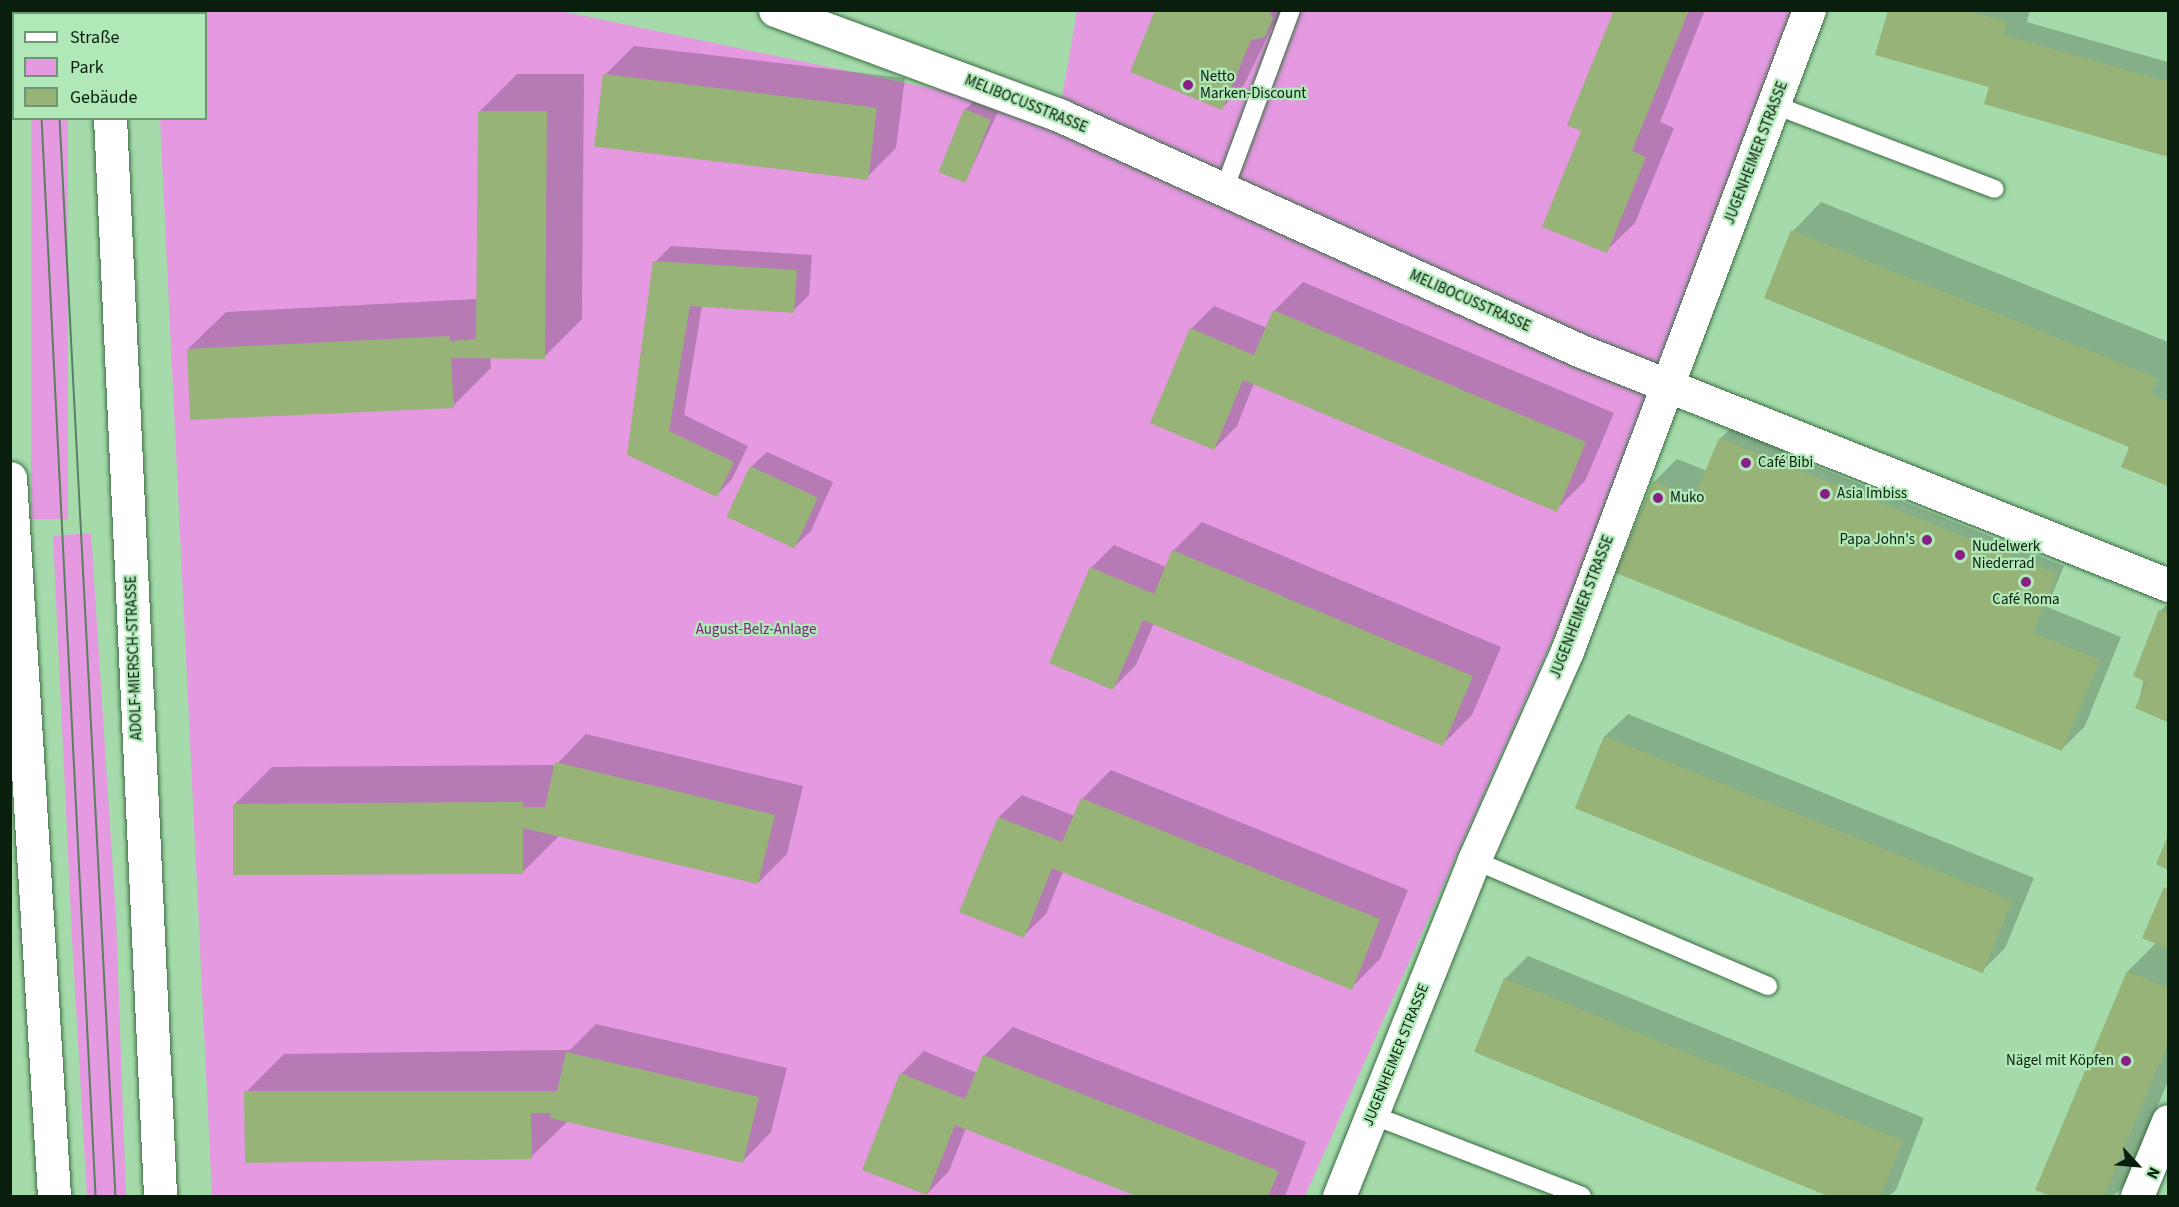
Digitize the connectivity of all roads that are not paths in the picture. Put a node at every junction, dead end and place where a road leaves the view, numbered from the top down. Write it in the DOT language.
graph roads {
  1 [pos="775,10"];
  2 [pos="1291,10"];
  3 [pos="1809,10"];
  4 [pos="1775,105"];
  5 [pos="110,120"];
  6 [pos="1995,189"];
  7 [pos="1224,190"];
  8 [pos="1666,384"];
  9 [pos="10,478"];
  10 [pos="2169,585"];
  11 [pos="1474,860"];
  12 [pos="1768,986"];
  13 [pos="1372,1115"];
  14 [pos="2169,1122"];
  15 [pos="54,1197"];
  16 [pos="160,1197"];
  17 [pos="1339,1197"];
  18 [pos="1582,1197"];
  19 [pos="2137,1197"];
  1 -- 7 [label="street, MELIBOCUSSTRASSE"];
  2 -- 7 [label="lane"];
  3 -- 4 [label="street, JUGENHEIMER STRASSE"];
  4 -- 6 [label="lane"];
  4 -- 8 [label="street, JUGENHEIMER STRASSE"];
  5 -- 16 [label="street, ADOLF-MIERSCH-STRASSE"];
  7 -- 8 [label="street, MELIBOCUSSTRASSE"];
  8 -- 10 [label="street, MELIBOCUSSTRASSE"];
  8 -- 11 [label="street, JUGENHEIMER STRASSE"];
  9 -- 15 [label="street"];
  11 -- 12 [label="lane"];
  11 -- 13 [label="street, JUGENHEIMER STRASSE"];
  13 -- 17 [label="street, JUGENHEIMER STRASSE"];
  13 -- 18 [label="lane"];
  14 -- 19 [label="street"];
}
